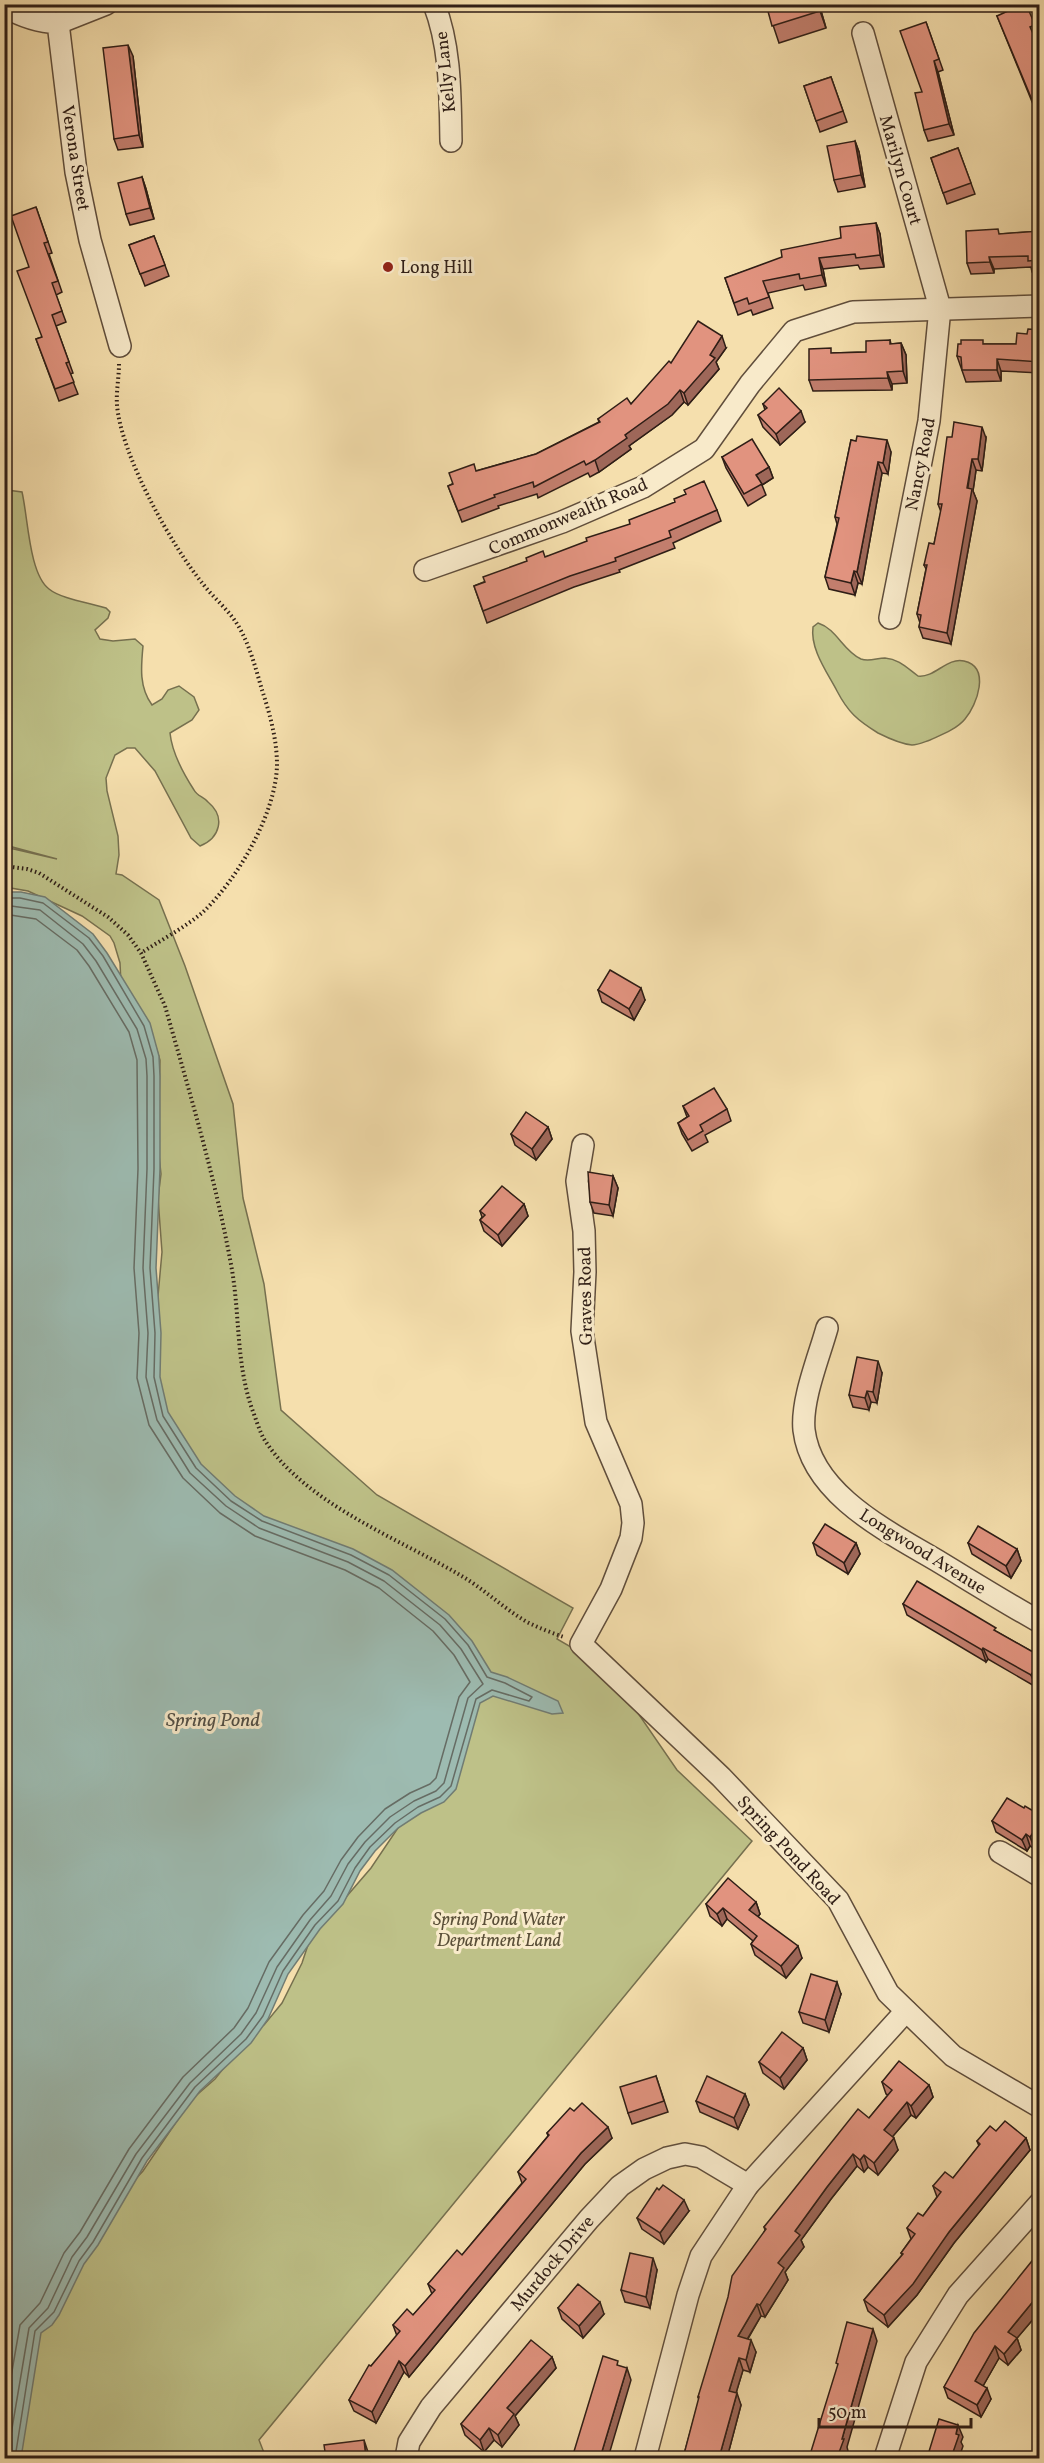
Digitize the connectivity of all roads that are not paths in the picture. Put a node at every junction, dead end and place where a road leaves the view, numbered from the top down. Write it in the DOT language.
graph roads {
  1 [pos="106,4"];
  2 [pos="434,4"];
  3 [pos="4,6"];
  4 [pos="58,24"];
  5 [pos="863,33"];
  6 [pos="451,141"];
  7 [pos="1040,306"];
  8 [pos="940,308"];
  9 [pos="120,346"];
  10 [pos="425,570"];
  11 [pos="890,618"];
  12 [pos="583,1145"];
  13 [pos="827,1328"];
  14 [pos="1040,1622"];
  15 [pos="581,1644"];
  16 [pos="1000,1852"];
  17 [pos="1040,1876"];
  18 [pos="906,2011"];
  19 [pos="1040,2107"];
  20 [pos="748,2185"];
  21 [pos="1040,2203"];
  22 [pos="406,2458"];
  23 [pos="645,2458"];
  24 [pos="885,2458"];
  1 -- 4 [label="street"];
  2 -- 6 [label="street, Kelly Lane"];
  3 -- 4 [label="street"];
  4 -- 9 [label="street, Verona Street"];
  5 -- 8 [label="street, Marilyn Court"];
  7 -- 8 [label="street, Commonwealth Road"];
  8 -- 10 [label="street, Commonwealth Road"];
  8 -- 11 [label="street, Nancy Road"];
  12 -- 15 [label="street, Graves Road"];
  13 -- 14 [label="street, Longwood Avenue"];
  15 -- 18 [label="street, Spring Pond Road"];
  16 -- 17 [label="street"];
  18 -- 19 [label="street, Spring Pond Road"];
  18 -- 20 [label="street"];
  20 -- 22 [label="street, Murdock Drive"];
  20 -- 23 [label="street"];
  21 -- 24 [label="street"];
}
